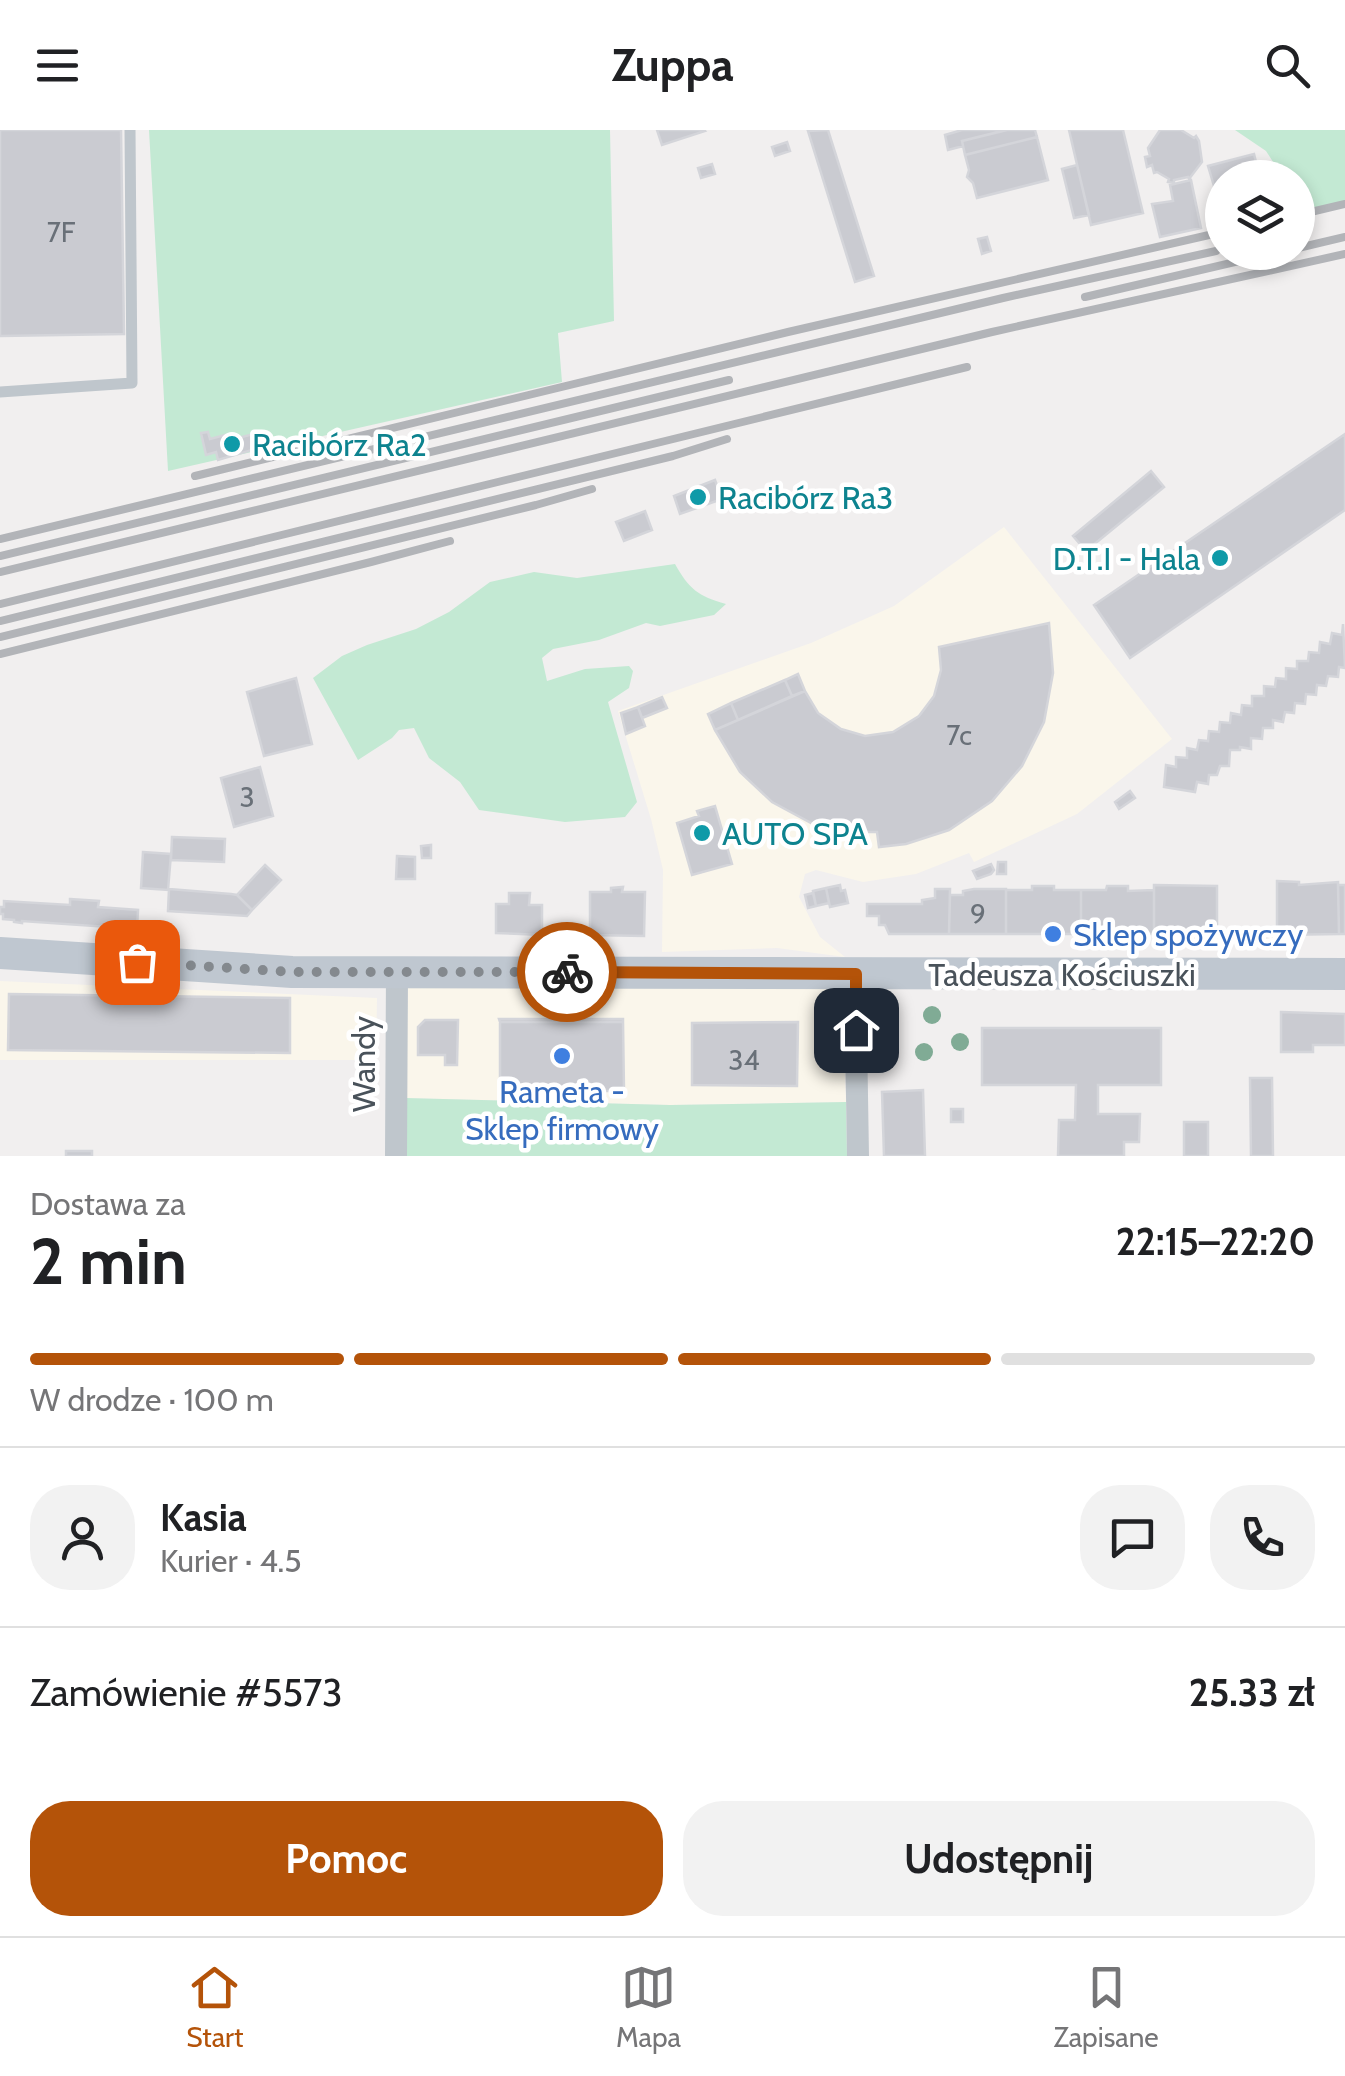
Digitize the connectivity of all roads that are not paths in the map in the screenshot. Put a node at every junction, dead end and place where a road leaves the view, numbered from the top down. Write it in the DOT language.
graph roads {
  1 [pos="130,130"];
  2 [pos="0,392"];
  3 [pos="0,953"];
  4 [pos="397,972"];
  5 [pos="856,974"];
  6 [pos="1345,974"];
  7 [pos="396,1156"];
  8 [pos="858,1156"];
  1 -- 2 [label="lane"];
  3 -- 4 [label="main road, Tadeusza Kościuszki"];
  4 -- 5 [label="main road, Tadeusza Kościuszki"];
  4 -- 7 [label="street, Wandy"];
  5 -- 6 [label="main road, Tadeusza Kościuszki"];
  5 -- 8 [label="street"];
}
